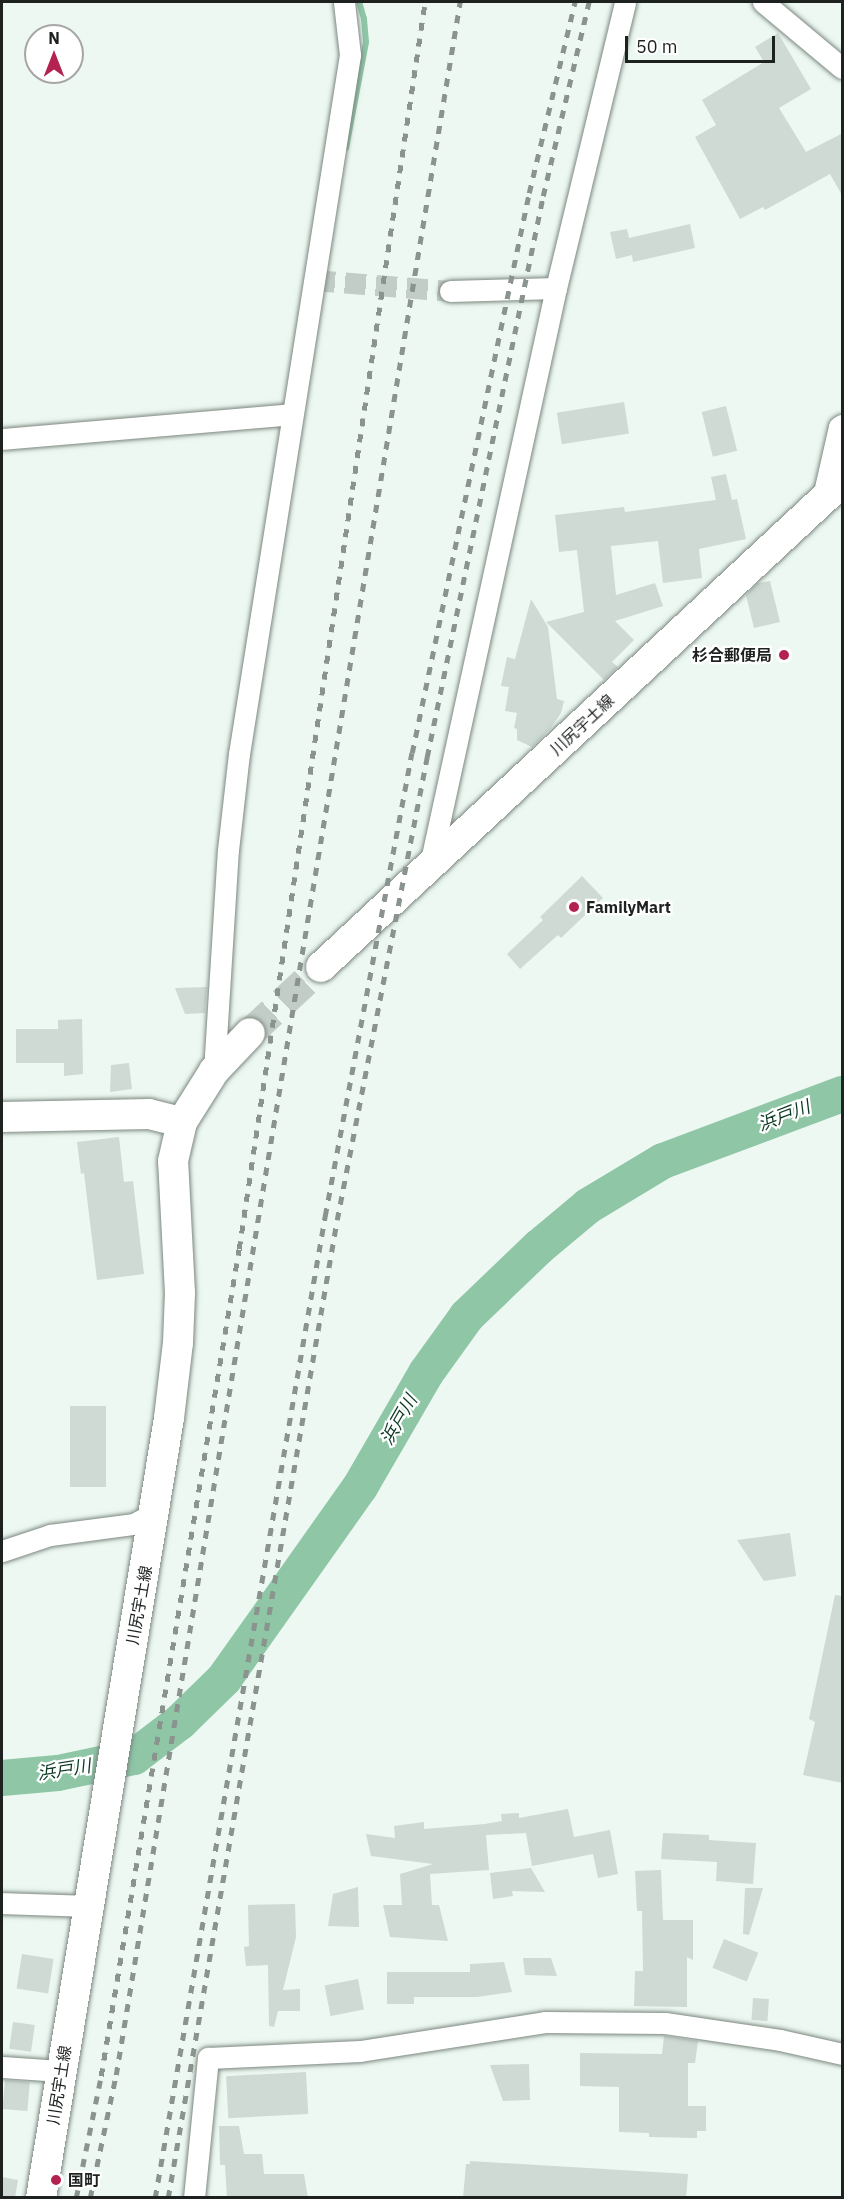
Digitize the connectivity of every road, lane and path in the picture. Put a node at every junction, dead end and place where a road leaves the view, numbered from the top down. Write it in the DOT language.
graph roads {
  1 [pos="344,2"];
  2 [pos="625,2"];
  3 [pos="763,2"];
  4 [pos="843,68"];
  5 [pos="556,288"];
  6 [pos="450,291"];
  7 [pos="292,414"];
  8 [pos="843,425"];
  9 [pos="2,439"];
  10 [pos="832,491"];
  11 [pos="430,865"];
  12 [pos="321,967"];
  13 [pos="250,1033"];
  14 [pos="214,1071"];
  15 [pos="2,1117"];
  16 [pos="182,1122"];
  17 [pos="153,1524"];
  18 [pos="2,1551"];
  19 [pos="89,1897"];
  20 [pos="2,1903"];
  21 [pos="843,2054"];
  22 [pos="2,2067"];
  23 [pos="61,2072"];
  24 [pos="41,2198"];
  25 [pos="194,2198"];
  1 -- 7 [label="street"];
  2 -- 5 [label="street"];
  3 -- 4 [label="street"];
  5 -- 6 [label="street"];
  5 -- 11 [label="street"];
  7 -- 9 [label="street"];
  7 -- 14 [label="street"];
  8 -- 10 [label="street"];
  10 -- 11 [label="main road, 川尻宇土線"];
  11 -- 12 [label="main road, 川尻宇土線"];
  13 -- 14 [label="main road, 川尻宇土線"];
  14 -- 16 [label="main road, 川尻宇土線"];
  15 -- 16 [label="main road"];
  16 -- 17 [label="main road, 川尻宇土線"];
  17 -- 18 [label="street"];
  17 -- 19 [label="main road, 川尻宇土線"];
  19 -- 20 [label="street"];
  19 -- 23 [label="main road, 川尻宇土線"];
  21 -- 25 [label="street"];
  22 -- 23 [label="street"];
  23 -- 24 [label="main road, 川尻宇土線"];
}
